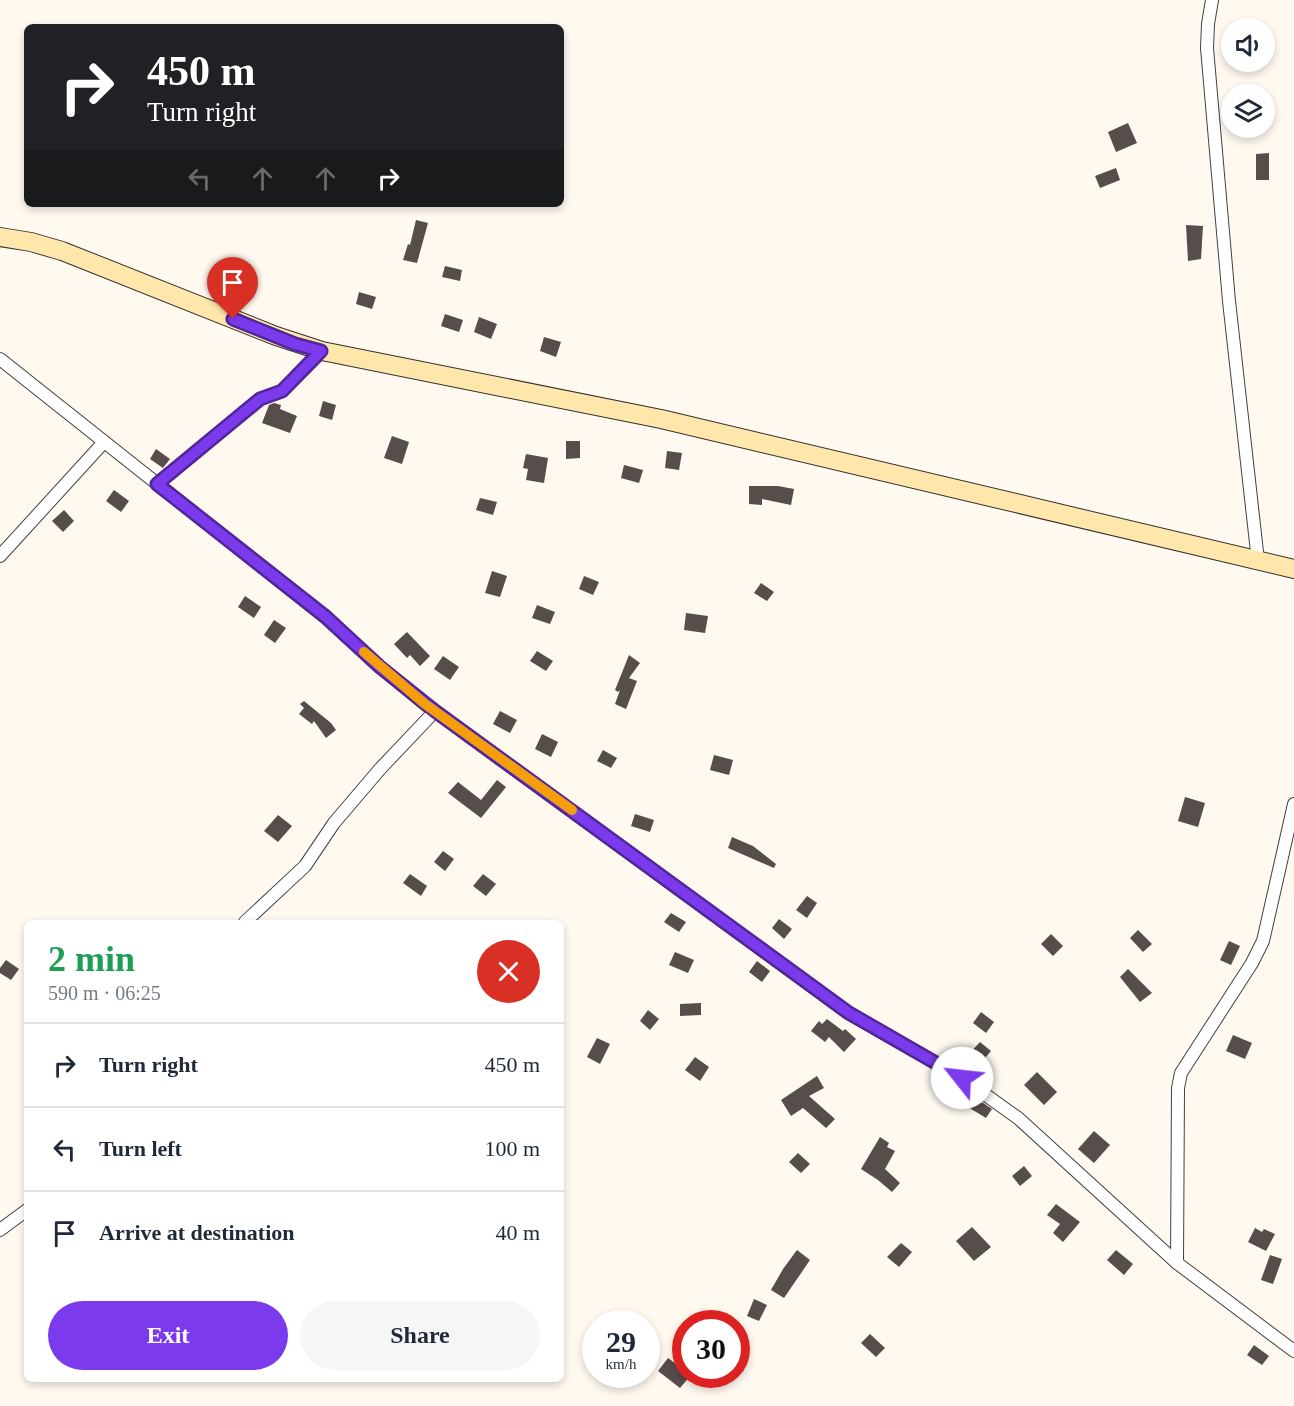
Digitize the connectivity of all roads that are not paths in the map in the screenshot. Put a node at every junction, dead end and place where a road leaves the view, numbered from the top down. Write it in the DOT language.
graph roads {
  1 [pos="1212,0"];
  2 [pos="0,237"];
  3 [pos="321,351"];
  4 [pos="0,359"];
  5 [pos="104,442"];
  6 [pos="157,484"];
  7 [pos="0,556"];
  8 [pos="1258,561"];
  9 [pos="1294,569"];
  10 [pos="435,711"];
  11 [pos="1294,804"];
  12 [pos="1288,855"];
  13 [pos="247,920"];
  14 [pos="24,1212"];
  15 [pos="0,1230"];
  16 [pos="1177,1263"];
  17 [pos="1294,1351"];
  1 -- 8 [label="street"];
  2 -- 3 [label="street"];
  3 -- 6 [label="street"];
  3 -- 8 [label="street"];
  4 -- 5 [label="street"];
  5 -- 6 [label="street"];
  5 -- 7 [label="street"];
  6 -- 10 [label="street"];
  8 -- 9 [label="street"];
  10 -- 13 [label="street"];
  10 -- 16 [label="street"];
  11 -- 12 [label="street"];
  12 -- 16 [label="street"];
  14 -- 15 [label="street"];
  16 -- 17 [label="street"];
}
